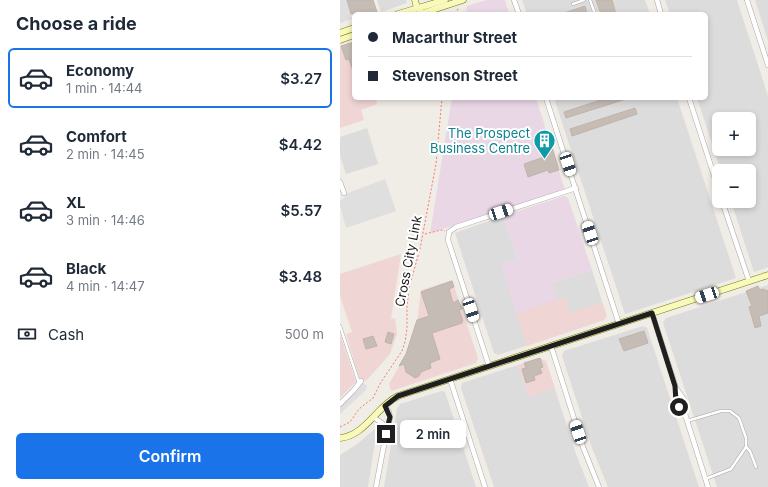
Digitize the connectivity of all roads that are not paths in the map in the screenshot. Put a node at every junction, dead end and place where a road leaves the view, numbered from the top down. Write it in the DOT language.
graph roads {
  1 [pos="415,0"];
  2 [pos="445,0"];
  3 [pos="462,0"];
  4 [pos="514,0"];
  5 [pos="584,0"];
  6 [pos="590,0"];
  7 [pos="657,0"];
  8 [pos="747,0"];
  9 [pos="426,3"];
  10 [pos="573,4"];
  11 [pos="421,11"];
  12 [pos="517,12"];
  13 [pos="594,12"];
  14 [pos="660,12"];
  15 [pos="352,29"];
  16 [pos="340,33"];
  17 [pos="352,36"];
  18 [pos="340,40"];
  19 [pos="768,65"];
  20 [pos="547,100"];
  21 [pos="690,100"];
  22 [pos="712,169"];
  23 [pos="340,182"];
  24 [pos="576,188"];
  25 [pos="342,192"];
  26 [pos="724,208"];
  27 [pos="768,275"];
  28 [pos="748,282"];
  29 [pos="652,313"];
  30 [pos="619,324"];
  31 [pos="340,326"];
  32 [pos="551,346"];
  33 [pos="489,366"];
  34 [pos="450,379"];
  35 [pos="360,382"];
  36 [pos="675,386"];
  37 [pos="340,404"];
  38 [pos="385,406"];
  39 [pos="685,416"];
  40 [pos="373,417"];
  41 [pos="687,422"];
  42 [pos="386,434"];
  43 [pos="340,438"];
  44 [pos="746,447"];
  45 [pos="756,467"];
  46 [pos="706,479"];
  47 [pos="376,487"];
  48 [pos="485,487"];
  49 [pos="599,487"];
  50 [pos="708,487"];
  1 -- 11 [label="street"];
  2 -- 9 [label="street"];
  3 -- 11 [label="street"];
  4 -- 12 [label="street"];
  5 -- 10 [label="lane"];
  6 -- 13 [label="lane"];
  7 -- 14 [label="street"];
  8 -- 19 [label="street"];
  9 -- 11 [label="street"];
  15 -- 16 [label="street"];
  17 -- 18 [label="street"];
  20 -- 24 [label="street"];
  21 -- 22 [label="street"];
  23 -- 25 [label="street"];
  24 -- 30 [label="street"];
  24 -- 33 [label="street"];
  26 -- 28 [label="street"];
  27 -- 28 [label="street"];
  28 -- 29 [label="street"];
  29 -- 30 [label="street"];
  29 -- 36 [label="street"];
  30 -- 32 [label="street"];
  31 -- 35 [label="lane"];
  32 -- 33 [label="street"];
  32 -- 49 [label="street"];
  33 -- 34 [label="street"];
  34 -- 38 [label="street"];
  34 -- 48 [label="street"];
  35 -- 37 [label="street"];
  36 -- 39 [label="street"];
  36 -- 39 [label="street"];
  38 -- 40 [label="street"];
  38 -- 42 [label="street"];
  39 -- 41 [label="street"];
  40 -- 42 [label="street"];
  40 -- 43 [label="street"];
  41 -- 44 [label="lane"];
  41 -- 46 [label="street"];
  42 -- 47 [label="street"];
  44 -- 45 [label="lane"];
  44 -- 46 [label="lane"];
  46 -- 50 [label="street"];
}
